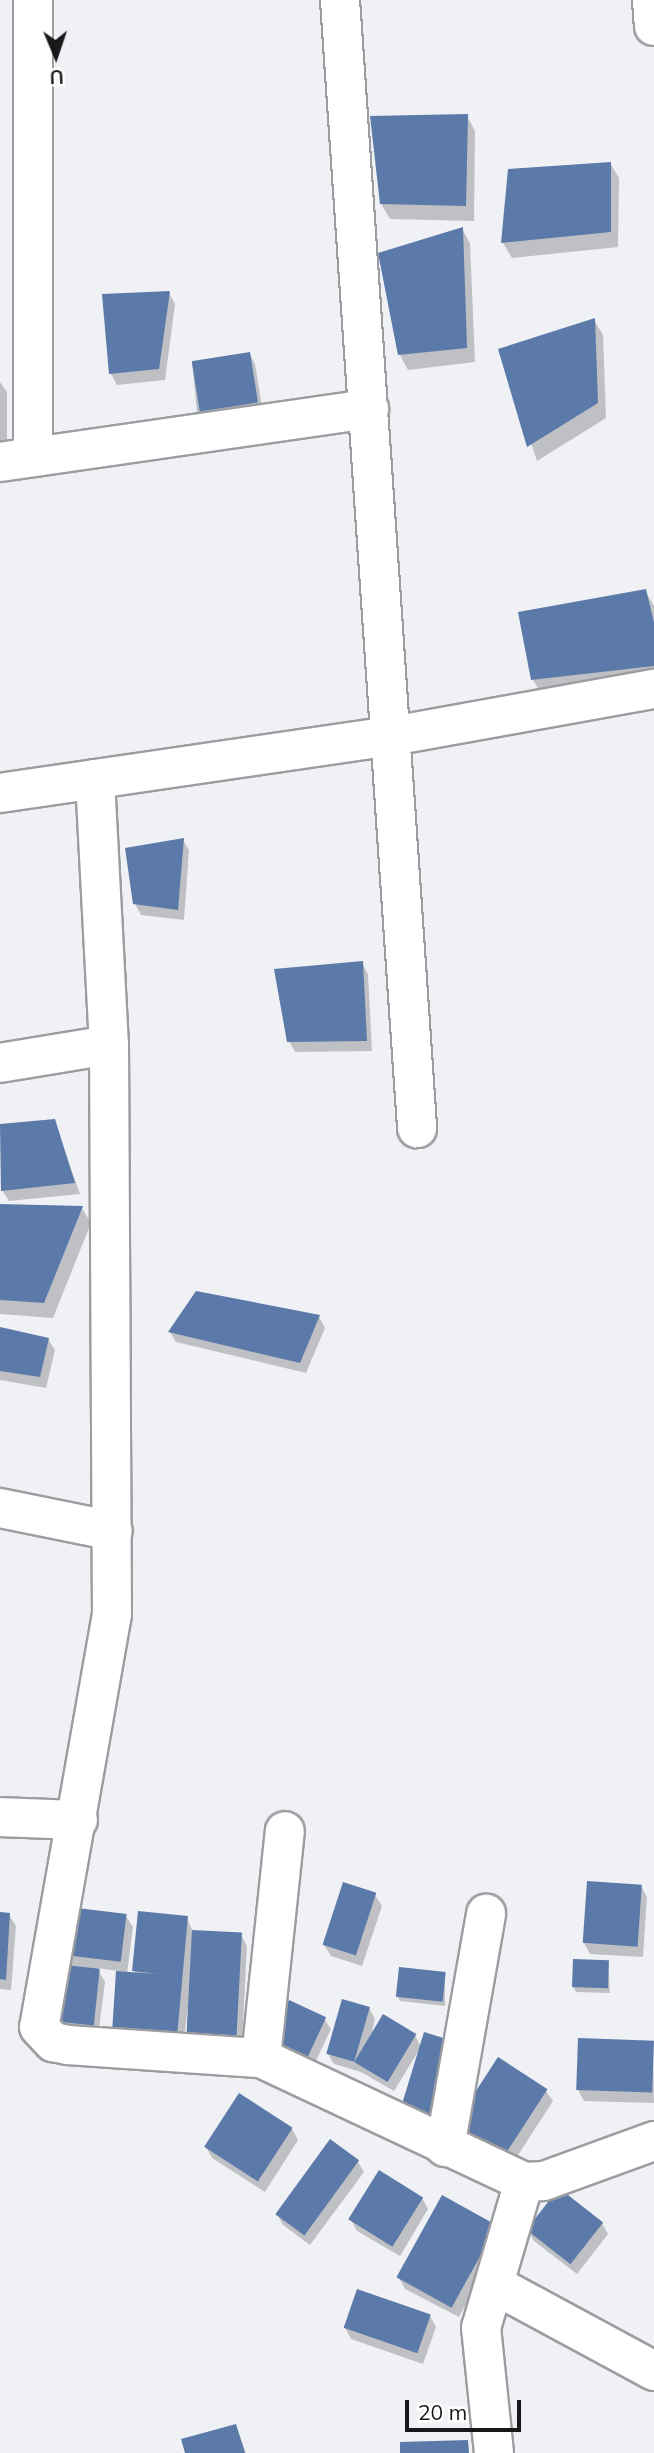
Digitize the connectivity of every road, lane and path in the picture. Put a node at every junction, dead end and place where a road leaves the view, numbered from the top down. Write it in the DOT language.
graph roads {
  1 [pos="33,0"];
  2 [pos="340,0"];
  3 [pos="652,0"];
  4 [pos="654,26"];
  5 [pos="369,409"];
  6 [pos="17,459"];
  7 [pos="654,689"];
  8 [pos="392,736"];
  9 [pos="95,779"];
  10 [pos="0,793"];
  11 [pos="108,1045"];
  12 [pos="0,1063"];
  13 [pos="417,1128"];
  14 [pos="0,1508"];
  15 [pos="113,1531"];
  16 [pos="0,1817"];
  17 [pos="79,1820"];
  18 [pos="285,1831"];
  19 [pos="486,1914"];
  20 [pos="261,2058"];
  21 [pos="654,2141"];
  22 [pos="445,2147"];
  23 [pos="524,2182"];
  24 [pos="495,2285"];
  25 [pos="654,2371"];
  26 [pos="494,2453"];
  1 -- 6 [label="street"];
  2 -- 5 [label="street"];
  3 -- 4 [label="street"];
  5 -- 6 [label="street"];
  5 -- 8 [label="street"];
  7 -- 8 [label="street"];
  8 -- 9 [label="street"];
  8 -- 13 [label="street"];
  9 -- 10 [label="street"];
  9 -- 11 [label="street"];
  11 -- 12 [label="street"];
  11 -- 15 [label="street"];
  14 -- 15 [label="street"];
  15 -- 17 [label="street"];
  16 -- 17 [label="street"];
  17 -- 20 [label="street"];
  18 -- 20 [label="street"];
  19 -- 22 [label="street"];
  20 -- 22 [label="street"];
  21 -- 23 [label="street"];
  22 -- 23 [label="street"];
  23 -- 24 [label="street"];
  24 -- 25 [label="street"];
  24 -- 26 [label="street"];
}
